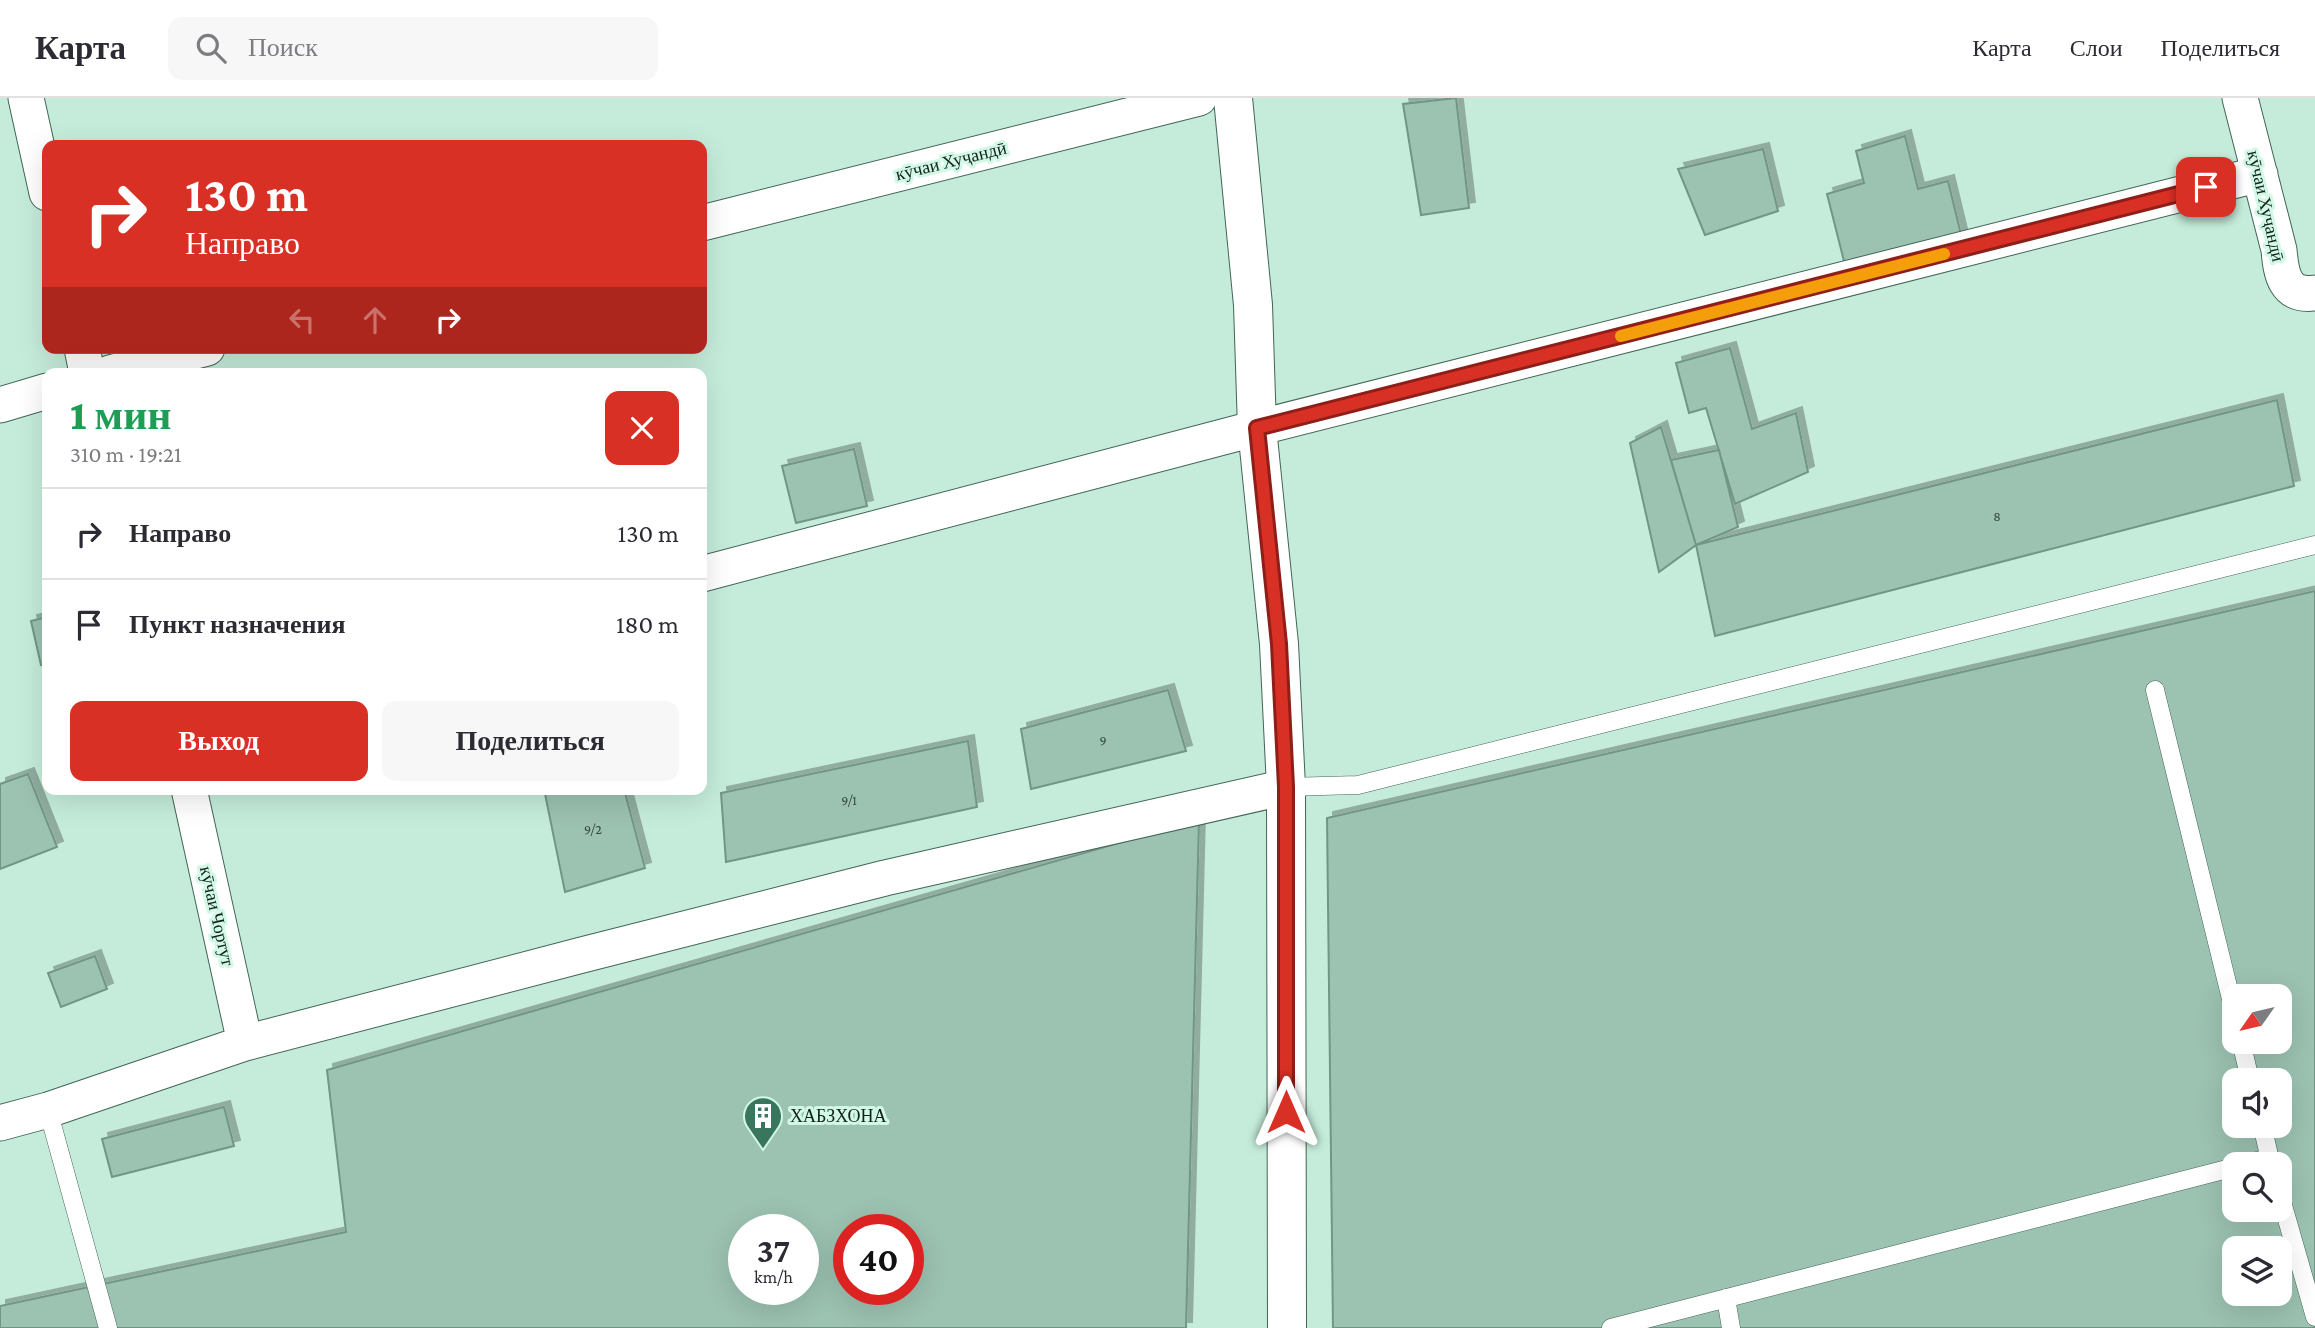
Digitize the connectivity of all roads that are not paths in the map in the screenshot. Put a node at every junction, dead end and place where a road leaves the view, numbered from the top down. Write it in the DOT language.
graph roads {
  1 [pos="26,98"];
  2 [pos="1199,98"];
  3 [pos="1233,98"];
  4 [pos="2240,98"];
  5 [pos="42,170"];
  6 [pos="2260,174"];
  7 [pos="707,222"];
  8 [pos="2315,293"];
  9 [pos="184,354"];
  10 [pos="129,368"];
  11 [pos="42,392"];
  12 [pos="0,405"];
  13 [pos="1257,428"];
  14 [pos="2315,545"];
  15 [pos="707,573"];
  16 [pos="2155,690"];
  17 [pos="1286,787"];
  18 [pos="190,795"];
  19 [pos="2227,984"];
  20 [pos="245,1043"];
  21 [pos="48,1110"];
  22 [pos="0,1123"];
  23 [pos="2222,1170"];
  24 [pos="2288,1222"];
  25 [pos="1726,1298"];
  26 [pos="2315,1317"];
  27 [pos="108,1328"];
  28 [pos="1287,1328"];
  29 [pos="1611,1328"];
  30 [pos="1731,1328"];
  1 -- 5 [label="street"];
  2 -- 7 [label="street, кӯчаи Хуҷандӣ"];
  3 -- 13 [label="street"];
  4 -- 6 [label="street, кӯчаи Хуҷандӣ"];
  6 -- 8 [label="street, кӯчаи Хуҷандӣ"];
  6 -- 13 [label="street"];
  9 -- 10 [label="street"];
  11 -- 12 [label="street"];
  13 -- 15 [label="street"];
  13 -- 17 [label="street"];
  14 -- 17 [label="lane"];
  16 -- 19 [label="lane"];
  17 -- 20 [label="street"];
  17 -- 28 [label="street"];
  18 -- 20 [label="street, кӯчаи Чортут"];
  20 -- 21 [label="street"];
  21 -- 22 [label="street"];
  21 -- 27 [label="lane"];
  23 -- 25 [label="lane"];
  24 -- 26 [label="lane"];
  25 -- 29 [label="lane"];
  25 -- 30 [label="lane"];
}
